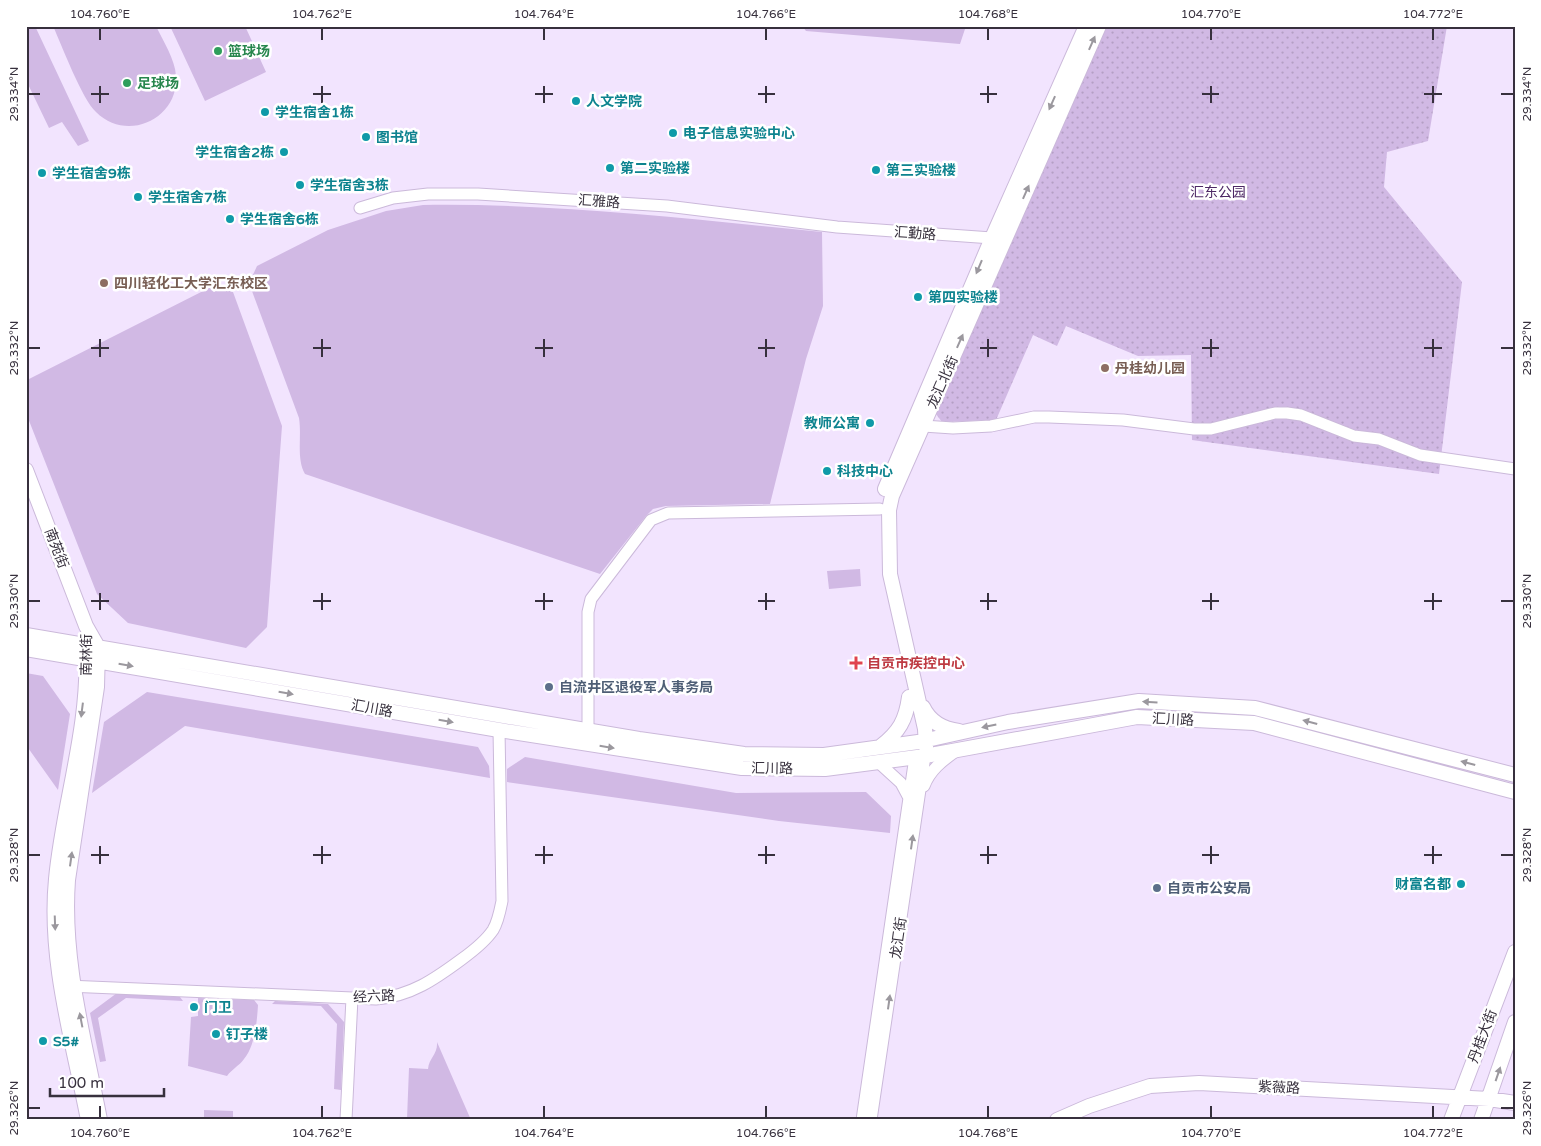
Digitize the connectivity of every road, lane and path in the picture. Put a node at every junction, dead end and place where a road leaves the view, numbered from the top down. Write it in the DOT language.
graph roads {
  1 [pos="1086,26"];
  2 [pos="1099,26"];
  3 [pos="360,208"];
  4 [pos="838,227"];
  5 [pos="992,238"];
  6 [pos="923,426"];
  7 [pos="1515,468"];
  8 [pos="26,470"];
  9 [pos="880,509"];
  10 [pos="86,626"];
  11 [pos="26,635"];
  12 [pos="26,649"];
  13 [pos="92,653"];
  14 [pos="914,697"];
  15 [pos="499,730"];
  16 [pos="588,730"];
  17 [pos="965,732"];
  18 [pos="922,741"];
  19 [pos="880,747"];
  20 [pos="958,749"];
  21 [pos="920,756"];
  22 [pos="878,762"];
  23 [pos="1515,775"];
  24 [pos="1515,792"];
  25 [pos="914,798"];
  26 [pos="1515,952"];
  27 [pos="68,986"];
  28 [pos="352,998"];
  29 [pos="1515,1022"];
  30 [pos="1458,1101"];
  31 [pos="1488,1102"];
  32 [pos="1510,1103"];
  33 [pos="88,1120"];
  34 [pos="100,1120"];
  35 [pos="346,1120"];
  36 [pos="862,1120"];
  37 [pos="871,1120"];
  38 [pos="1057,1120"];
  39 [pos="1077,1120"];
  40 [pos="1451,1120"];
  41 [pos="1481,1120"];
  1 -- 5 [label="main road, 龙汇北街, one-way"];
  6 -- 2 [label="main road, 龙汇北街, one-way"];
  3 -- 4 [label="street, 汇雅路"];
  4 -- 5 [label="street, 汇勤路"];
  5 -- 9 [label="main road, 龙汇北街, one-way"];
  6 -- 7 [label="street"];
  6 -- 14 [label="main road, 龙汇北街"];
  8 -- 10 [label="main road, 南苑街"];
  9 -- 14 [label="main road, 龙汇北街"];
  9 -- 16 [label="street"];
  10 -- 13 [label="main road, 南林街"];
  11 -- 13 [label="main road, 汇川路"];
  12 -- 13 [label="main road, 汇川路"];
  13 -- 15 [label="main road, 汇川路, one-way"];
  13 -- 16 [label="main road, 汇川路"];
  13 -- 27 [label="main road, 南林街"];
  14 -- 17 [label="main road"];
  14 -- 18 [label="main road, 龙汇北街"];
  14 -- 19 [label="main road"];
  15 -- 22 [label="main road, 汇川路, one-way"];
  15 -- 28 [label="street, 经六路"];
  16 -- 19 [label="main road, 汇川路"];
  17 -- 18 [label="main road, 汇川路"];
  23 -- 17 [label="main road, 汇川路, one-way"];
  18 -- 19 [label="main road, 汇川路"];
  18 -- 21 [label="main road, 龙汇北街"];
  20 -- 21 [label="main road, 汇川路"];
  20 -- 24 [label="main road, 汇川路"];
  20 -- 25 [label="street"];
  21 -- 22 [label="main road, 汇川路"];
  21 -- 25 [label="street, 龙汇街"];
  22 -- 25 [label="street"];
  25 -- 36 [label="street, 龙汇街"];
  37 -- 25 [label="street, 龙汇街, one-way"];
  26 -- 30 [label="main road, 丹桂大街"];
  27 -- 28 [label="street, 经六路"];
  27 -- 33 [label="main road, 南林街"];
  34 -- 27 [label="main road, 南林街, one-way"];
  28 -- 35 [label="street"];
  31 -- 29 [label="main road, one-way"];
  30 -- 31 [label="main road, 紫薇路"];
  30 -- 38 [label="main road, 紫薇路"];
  30 -- 39 [label="main road, 紫薇路"];
  30 -- 40 [label="main road, 丹桂大街"];
  31 -- 32 [label="main road, 紫薇路"];
  31 -- 41 [label="main road"];
}
